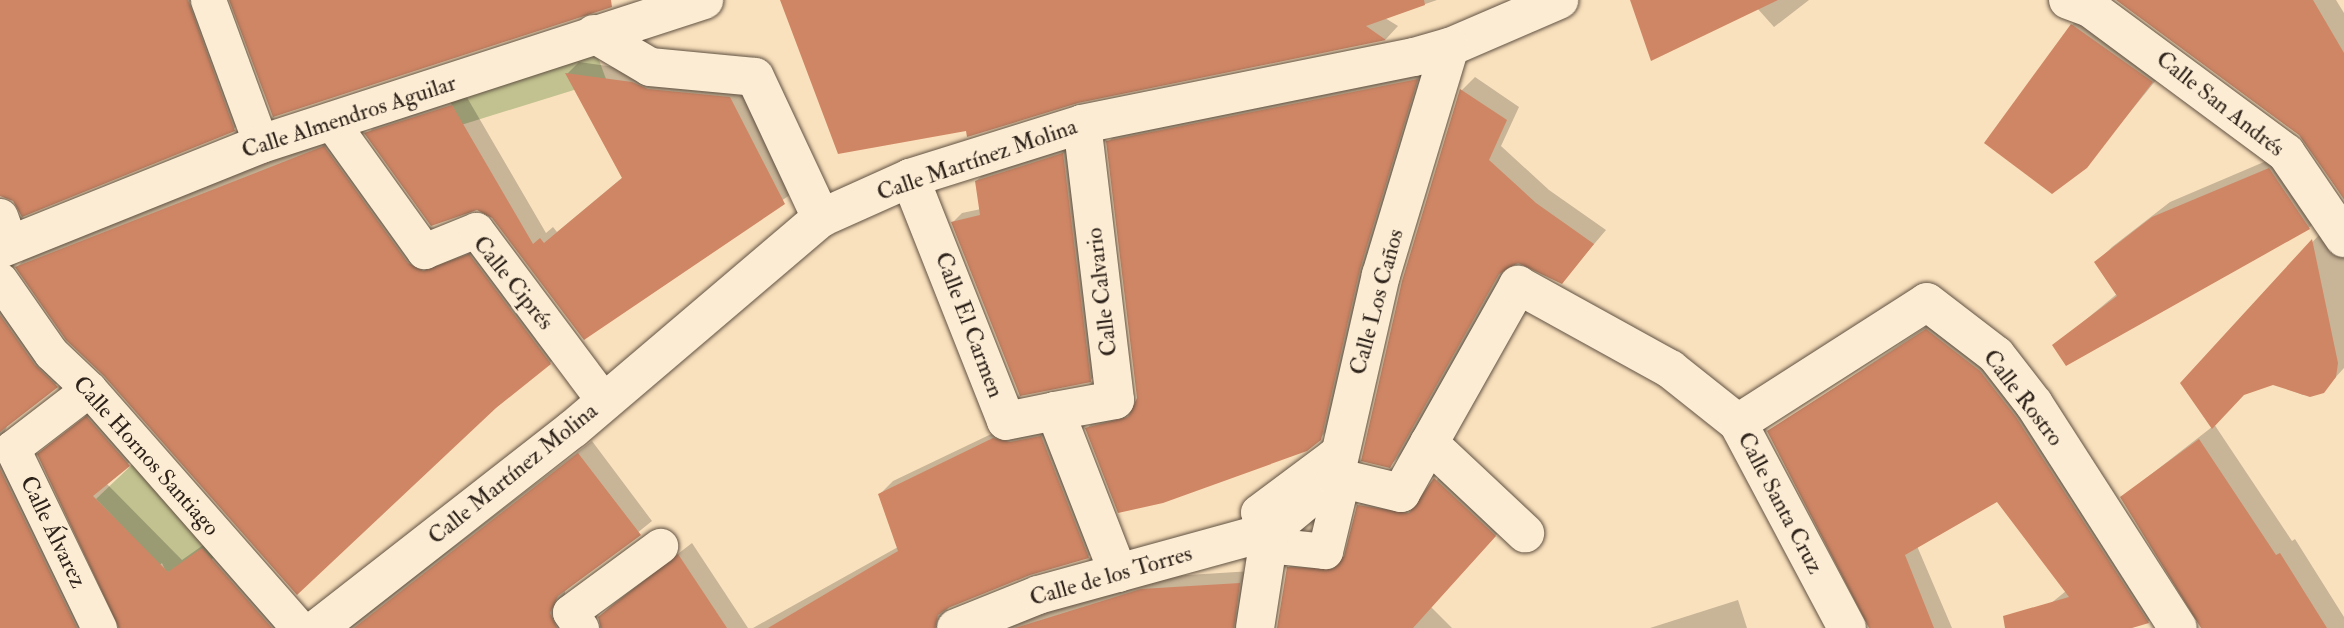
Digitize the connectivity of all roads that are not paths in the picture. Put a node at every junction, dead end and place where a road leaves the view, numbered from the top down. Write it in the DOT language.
graph roads {
  1 [pos="208,0"];
  2 [pos="703,0"];
  3 [pos="1559,0"];
  4 [pos="2068,0"];
  5 [pos="594,34"];
  6 [pos="1450,47"];
  7 [pos="332,123"];
  8 [pos="1082,124"];
  9 [pos="261,144"];
  10 [pos="910,178"];
  11 [pos="821,218"];
  12 [pos="3,236"];
  13 [pos="2344,238"];
  14 [pos="0,280"];
  15 [pos="89,389"];
  16 [pos="604,401"];
  17 [pos="1055,411"];
  18 [pos="1738,423"];
  19 [pos="1429,443"];
  20 [pos="1336,475"];
  21 [pos="1271,530"];
  22 [pos="1525,533"];
  23 [pos="660,546"];
  24 [pos="1118,573"];
  25 [pos="99,628"];
  26 [pos="299,628"];
  27 [pos="318,628"];
  28 [pos="581,628"];
  29 [pos="955,628"];
  30 [pos="1255,628"];
  31 [pos="1847,628"];
  32 [pos="2178,628"];
  1 -- 9 [label="street"];
  2 -- 5 [label="street, Calle Almendros Aguilar"];
  3 -- 6 [label="street, Calle Martínez Molina"];
  4 -- 13 [label="street, Calle San Andrés"];
  5 -- 7 [label="street, Calle Almendros Aguilar"];
  5 -- 11 [label="street"];
  6 -- 8 [label="street, Calle Martínez Molina"];
  6 -- 20 [label="street, Calle Los Caños"];
  7 -- 9 [label="street, Calle Almendros Aguilar"];
  7 -- 16 [label="street, Calle Ciprés"];
  8 -- 10 [label="street, Calle Martínez Molina"];
  8 -- 17 [label="street, Calle Calvario"];
  9 -- 12 [label="street, Calle Almendros Aguilar"];
  10 -- 11 [label="street, Calle Martínez Molina"];
  10 -- 17 [label="street, Calle El Carmen"];
  11 -- 16 [label="street, Calle Martínez Molina"];
  14 -- 15 [label="street, Calle Hornos Santiago"];
  15 -- 25 [label="street, Calle Álvarez"];
  15 -- 26 [label="street, Calle Hornos Santiago"];
  16 -- 27 [label="street, Calle Martínez Molina"];
  17 -- 24 [label="street"];
  18 -- 19 [label="street, Calle Santa Cruz"];
  18 -- 31 [label="street, Calle Santa Cruz"];
  18 -- 32 [label="street, Calle Rostro"];
  19 -- 20 [label="street"];
  19 -- 22 [label="street"];
  20 -- 21 [label="street"];
  20 -- 21 [label="street"];
  21 -- 24 [label="street, Calle de los Torres"];
  21 -- 30 [label="street"];
  23 -- 28 [label="street"];
  24 -- 29 [label="street, Calle de los Torres"];
}
